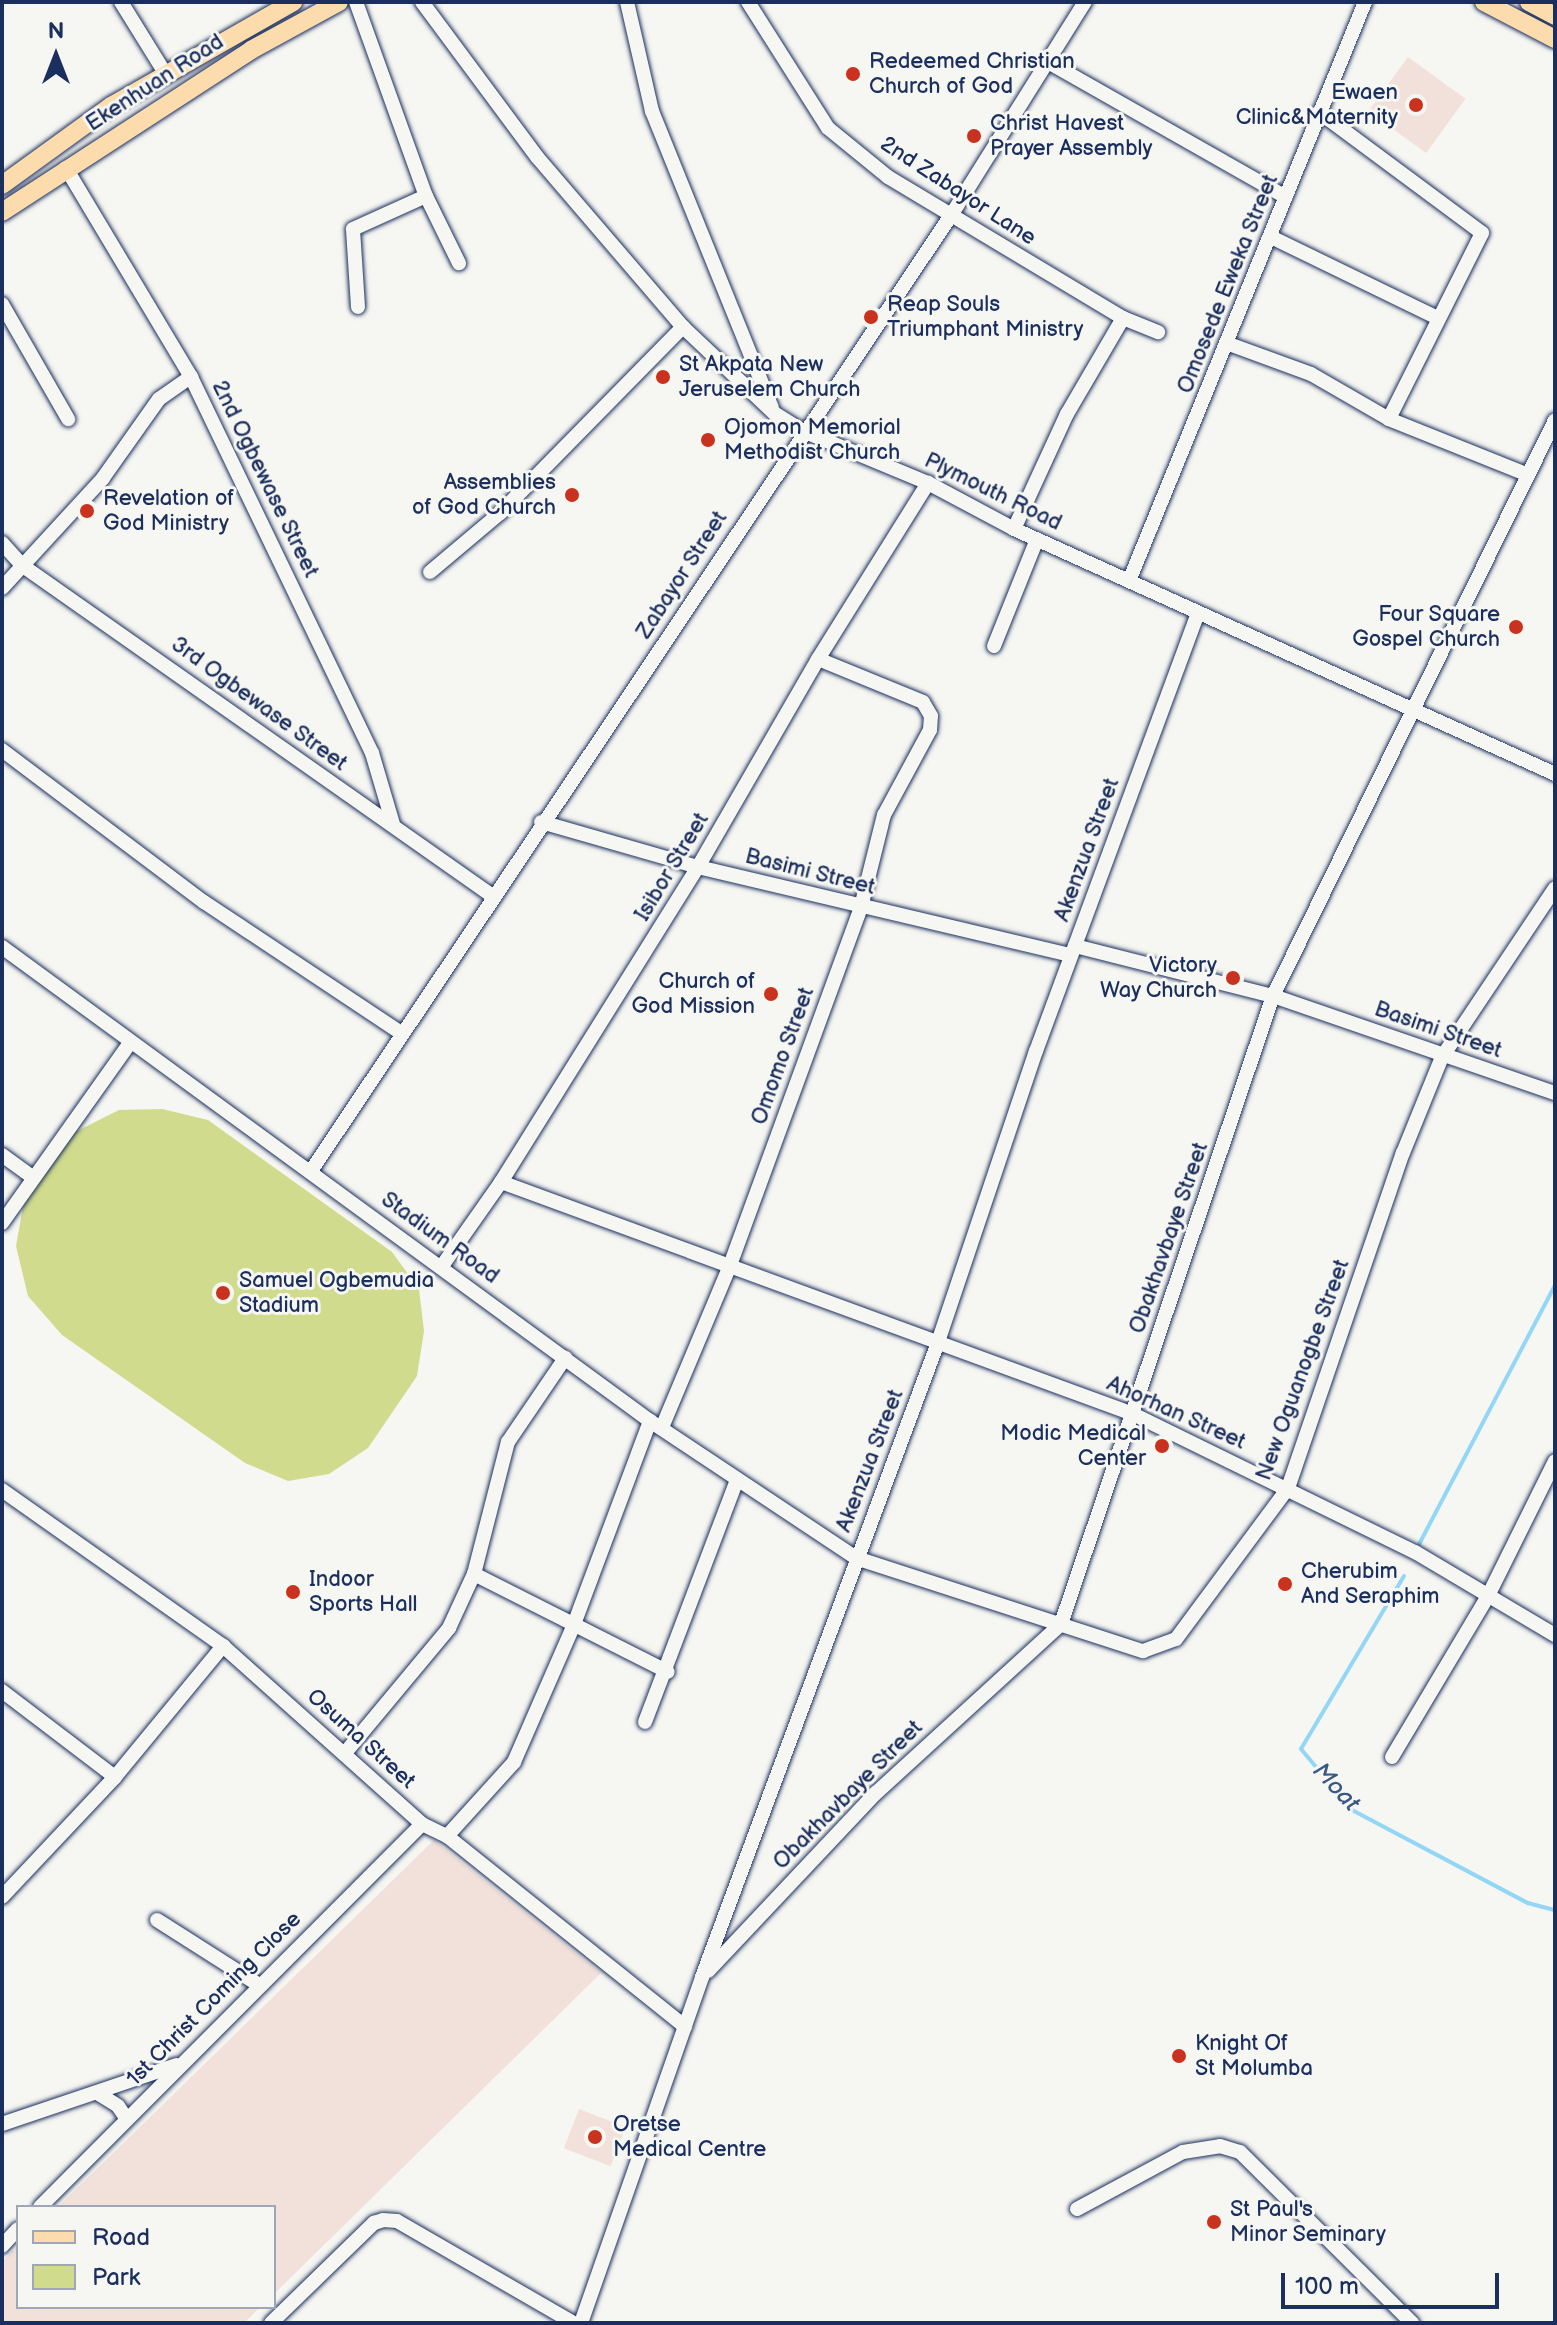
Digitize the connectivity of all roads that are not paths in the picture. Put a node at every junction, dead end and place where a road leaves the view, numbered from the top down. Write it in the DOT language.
graph roads {
  1 [pos="121,2"];
  2 [pos="293,2"];
  3 [pos="339,2"];
  4 [pos="356,2"];
  5 [pos="422,2"];
  6 [pos="627,2"];
  7 [pos="748,2"];
  8 [pos="1085,2"];
  9 [pos="1365,2"];
  10 [pos="1484,2"];
  11 [pos="1529,2"];
  12 [pos="1555,16"];
  13 [pos="1555,39"];
  14 [pos="1050,63"];
  15 [pos="165,73"];
  16 [pos="1319,112"];
  17 [pos="66,168"];
  18 [pos="2,185"];
  19 [pos="426,196"];
  20 [pos="1286,197"];
  21 [pos="2,212"];
  22 [pos="950,217"];
  23 [pos="1271,237"];
  24 [pos="459,263"];
  25 [pos="2,304"];
  26 [pos="358,307"];
  27 [pos="1436,317"];
  28 [pos="1123,318"];
  29 [pos="683,327"];
  30 [pos="1158,332"];
  31 [pos="1229,344"];
  32 [pos="191,377"];
  33 [pos="774,413"];
  34 [pos="68,419"];
  35 [pos="1389,419"];
  36 [pos="1555,420"];
  37 [pos="803,431"];
  38 [pos="1528,475"];
  39 [pos="928,483"];
  40 [pos="1014,529"];
  41 [pos="1037,539"];
  42 [pos="2,543"];
  43 [pos="23,566"];
  44 [pos="430,572"];
  45 [pos="1129,581"];
  46 [pos="2,588"];
  47 [pos="1198,613"];
  48 [pos="994,646"];
  49 [pos="818,659"];
  50 [pos="1416,711"];
  51 [pos="2,750"];
  52 [pos="1555,774"];
  53 [pos="541,822"];
  54 [pos="393,824"];
  55 [pos="698,867"];
  56 [pos="1555,888"];
  57 [pos="494,897"];
  58 [pos="861,907"];
  59 [pos="2,947"];
  60 [pos="1073,951"];
  61 [pos="1273,996"];
  62 [pos="400,1032"];
  63 [pos="130,1043"];
  64 [pos="1442,1057"];
  65 [pos="1555,1093"];
  66 [pos="2,1155"];
  67 [pos="311,1171"];
  68 [pos="31,1176"];
  69 [pos="501,1182"];
  70 [pos="2,1223"];
  71 [pos="442,1266"];
  72 [pos="729,1268"];
  73 [pos="937,1345"];
  74 [pos="565,1358"];
  75 [pos="1133,1414"];
  76 [pos="656,1423"];
  77 [pos="1555,1461"];
  78 [pos="736,1482"];
  79 [pos="1288,1488"];
  80 [pos="2,1490"];
  81 [pos="856,1558"];
  82 [pos="474,1574"];
  83 [pos="1489,1594"];
  84 [pos="1061,1624"];
  85 [pos="573,1627"];
  86 [pos="1555,1635"];
  87 [pos="223,1646"];
  88 [pos="668,1672"];
  89 [pos="2,1691"];
  90 [pos="645,1722"];
  91 [pos="345,1753"];
  92 [pos="1392,1757"];
  93 [pos="115,1777"];
  94 [pos="422,1824"];
  95 [pos="447,1836"];
  96 [pos="6,1887"];
  97 [pos="157,1920"];
  98 [pos="702,1977"];
  99 [pos="259,1985"];
  100 [pos="685,2027"];
  101 [pos="179,2063"];
  102 [pos="99,2094"];
  103 [pos="126,2118"];
  104 [pos="2,2124"];
  105 [pos="42,2205"];
  106 [pos="1077,2209"];
  107 [pos="16,2231"];
  108 [pos="2,2246"];
  109 [pos="271,2323"];
  110 [pos="574,2323"];
  111 [pos="581,2323"];
  112 [pos="1412,2323"];
  1 -- 15 [label="street"];
  2 -- 15 [label="main road, Ekenhuan Road"];
  3 -- 17 [label="main road, Ekenhuan Road"];
  4 -- 19 [label="street"];
  5 -- 29 [label="street, Plymouth Road"];
  6 -- 33 [label="street"];
  7 -- 22 [label="street, 2nd Zabayor Lane"];
  8 -- 14 [label="street, Zabayor Street"];
  9 -- 16 [label="street, Omosede Eweka Street"];
  10 -- 13 [label="main road"];
  11 -- 12 [label="main road"];
  14 -- 20 [label="street"];
  14 -- 22 [label="street, Zabayor Street"];
  15 -- 18 [label="main road, Ekenhuan Road"];
  16 -- 20 [label="street, Omosede Eweka Street"];
  16 -- 27 [label="street"];
  17 -- 21 [label="main road, Ekenhuan Road"];
  17 -- 32 [label="street, 2nd Ogbewase Street"];
  19 -- 24 [label="street"];
  19 -- 26 [label="street"];
  20 -- 23 [label="street, Omosede Eweka Street"];
  22 -- 28 [label="street, 2nd Zabayor Lane"];
  22 -- 37 [label="street, Zabayor Street"];
  23 -- 27 [label="street"];
  23 -- 31 [label="street, Omosede Eweka Street"];
  25 -- 34 [label="street"];
  27 -- 35 [label="street"];
  28 -- 30 [label="street, 2nd Zabayor Lane"];
  28 -- 40 [label="street"];
  29 -- 33 [label="street, Plymouth Road"];
  29 -- 44 [label="street"];
  31 -- 35 [label="street"];
  31 -- 45 [label="street, Omosede Eweka Street"];
  32 -- 43 [label="street"];
  32 -- 54 [label="street, 2nd Ogbewase Street"];
  33 -- 37 [label="street, Plymouth Road"];
  35 -- 38 [label="street"];
  36 -- 38 [label="street, Obakhavbaye Street"];
  37 -- 39 [label="street, Plymouth Road"];
  37 -- 53 [label="street, Zabayor Street"];
  38 -- 50 [label="street, Obakhavbaye Street"];
  39 -- 40 [label="street, Plymouth Road"];
  39 -- 49 [label="street, Isibor Street"];
  40 -- 41 [label="street, Plymouth Road"];
  41 -- 45 [label="street, Plymouth Road"];
  41 -- 48 [label="street"];
  42 -- 43 [label="street, 3rd Ogbewase Street"];
  43 -- 46 [label="street"];
  43 -- 54 [label="street, 3rd Ogbewase Street"];
  45 -- 47 [label="street, Plymouth Road"];
  47 -- 50 [label="street, Plymouth Road"];
  47 -- 60 [label="street, Akenzua Street"];
  49 -- 55 [label="street, Isibor Street"];
  49 -- 58 [label="street, Omomo Street"];
  50 -- 52 [label="street, Plymouth Road"];
  50 -- 61 [label="street, Obakhavbaye Street"];
  51 -- 62 [label="street"];
  53 -- 55 [label="street, Basimi Street"];
  53 -- 57 [label="street, Zabayor Street"];
  54 -- 57 [label="street, 3rd Ogbewase Street"];
  55 -- 58 [label="street, Basimi Street"];
  55 -- 69 [label="street, Isibor Street"];
  56 -- 64 [label="street, New Oguanogbe Street"];
  57 -- 62 [label="street, Zabayor Street"];
  58 -- 60 [label="street, Basimi Street"];
  58 -- 72 [label="street, Omomo Street"];
  59 -- 63 [label="street, Stadium Road"];
  60 -- 61 [label="street, Basimi Street"];
  60 -- 73 [label="street, Akenzua Street"];
  61 -- 64 [label="street, Basimi Street"];
  61 -- 75 [label="street, Obakhavbaye Street"];
  62 -- 67 [label="street, Zabayor Street"];
  63 -- 67 [label="street, Stadium Road"];
  63 -- 68 [label="street"];
  64 -- 65 [label="street, Basimi Street"];
  64 -- 79 [label="street, New Oguanogbe Street"];
  66 -- 68 [label="street"];
  67 -- 71 [label="street, Stadium Road"];
  68 -- 70 [label="street"];
  69 -- 71 [label="street, Isibor Street"];
  69 -- 72 [label="street, Ahorhan Street"];
  71 -- 74 [label="street, Stadium Road"];
  72 -- 73 [label="street, Ahorhan Street"];
  72 -- 76 [label="street, Omomo Street"];
  73 -- 75 [label="street, Ahorhan Street"];
  73 -- 81 [label="street, Akenzua Street"];
  74 -- 76 [label="street, Stadium Road"];
  74 -- 82 [label="street"];
  75 -- 79 [label="street, Ahorhan Street"];
  75 -- 84 [label="street, Obakhavbaye Street"];
  76 -- 78 [label="street, Stadium Road"];
  76 -- 85 [label="street, Omomo Street"];
  77 -- 83 [label="street"];
  78 -- 81 [label="street, Stadium Road"];
  78 -- 88 [label="street"];
  79 -- 83 [label="street, Ahorhan Street"];
  79 -- 84 [label="street, New Oguanogbe Street"];
  80 -- 87 [label="street, Osuma Street"];
  81 -- 84 [label="street, New Oguanogbe Street"];
  81 -- 98 [label="street, Akenzua Street"];
  82 -- 85 [label="street"];
  82 -- 91 [label="street"];
  83 -- 86 [label="street, Ahorhan Street"];
  83 -- 92 [label="street"];
  84 -- 98 [label="street, Obakhavbaye Street"];
  85 -- 88 [label="street"];
  85 -- 95 [label="street, Omomo Street"];
  87 -- 91 [label="street, Osuma Street"];
  87 -- 93 [label="street"];
  88 -- 90 [label="street"];
  89 -- 93 [label="street"];
  91 -- 94 [label="street, Osuma Street"];
  93 -- 96 [label="street"];
  94 -- 95 [label="street, Osuma Street"];
  94 -- 99 [label="street, 1st Christ Coming Close"];
  95 -- 100 [label="street, Osuma Street"];
  97 -- 99 [label="street"];
  98 -- 100 [label="street, Akenzua Street"];
  99 -- 101 [label="street, 1st Christ Coming Close"];
  100 -- 111 [label="street, Akenzua Street"];
  101 -- 102 [label="street"];
  101 -- 103 [label="street, 1st Christ Coming Close"];
  102 -- 103 [label="street"];
  102 -- 104 [label="street"];
  103 -- 105 [label="street, 1st Christ Coming Close"];
  106 -- 112 [label="street"];
  107 -- 108 [label="street"];
  109 -- 110 [label="street"];
}
